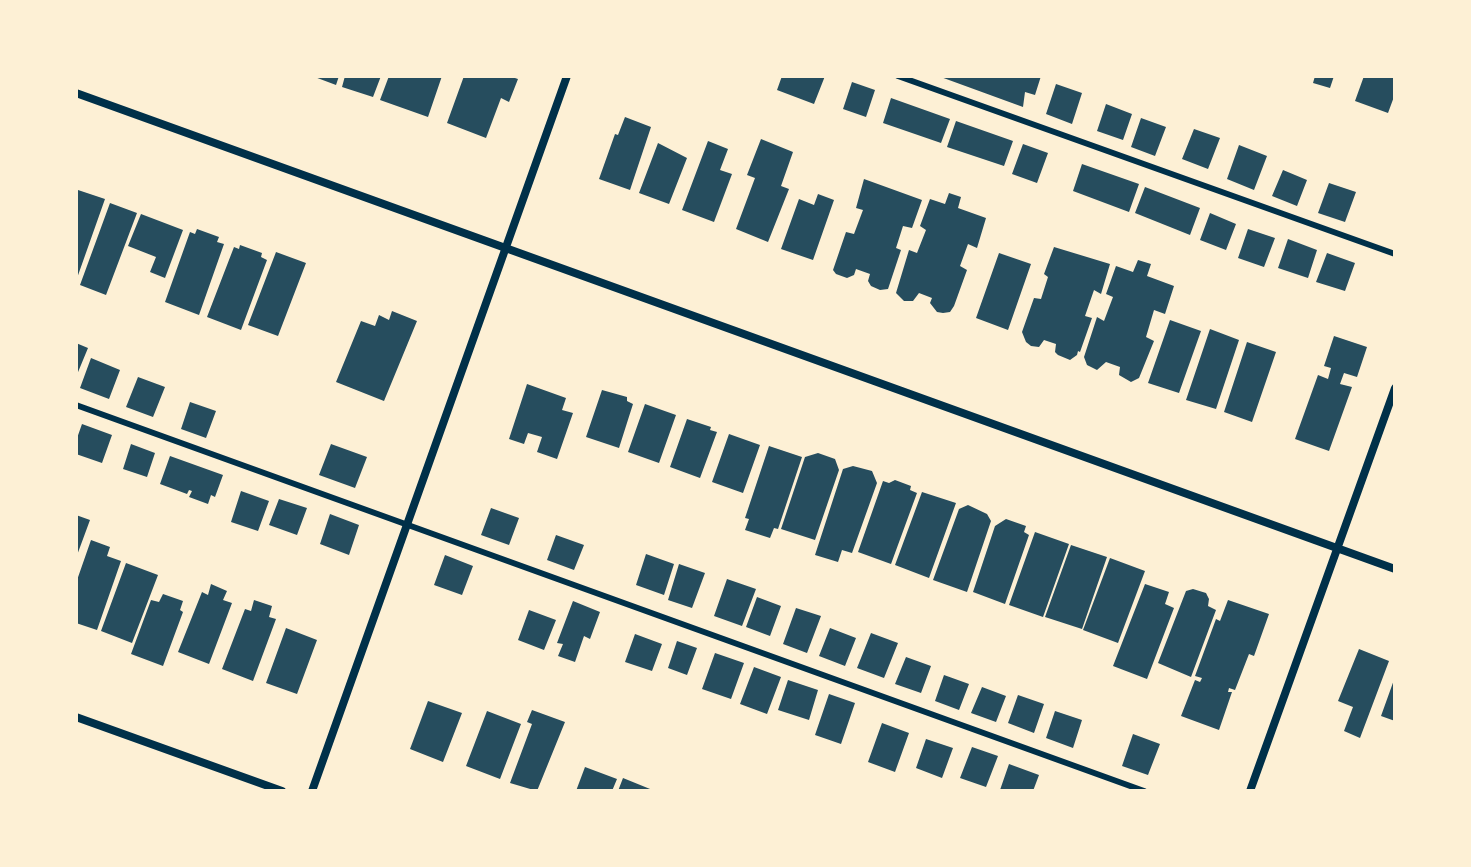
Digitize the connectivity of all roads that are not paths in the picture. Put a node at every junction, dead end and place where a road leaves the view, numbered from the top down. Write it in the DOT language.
graph roads {
  1 [pos="567,76"];
  2 [pos="898,76"];
  3 [pos="76,93"];
  4 [pos="505,247"];
  5 [pos="1395,254"];
  6 [pos="1395,388"];
  7 [pos="76,405"];
  8 [pos="406,524"];
  9 [pos="1337,548"];
  10 [pos="1395,569"];
  11 [pos="76,717"];
  12 [pos="282,791"];
  13 [pos="312,791"];
  14 [pos="1144,791"];
  15 [pos="1250,791"];
  1 -- 4 [label="street"];
  2 -- 5 [label="lane"];
  3 -- 4 [label="street"];
  4 -- 8 [label="street"];
  4 -- 9 [label="street"];
  6 -- 9 [label="street"];
  7 -- 8 [label="lane"];
  8 -- 13 [label="street"];
  8 -- 14 [label="lane"];
  9 -- 10 [label="street"];
  9 -- 15 [label="street"];
  11 -- 12 [label="street"];
}
